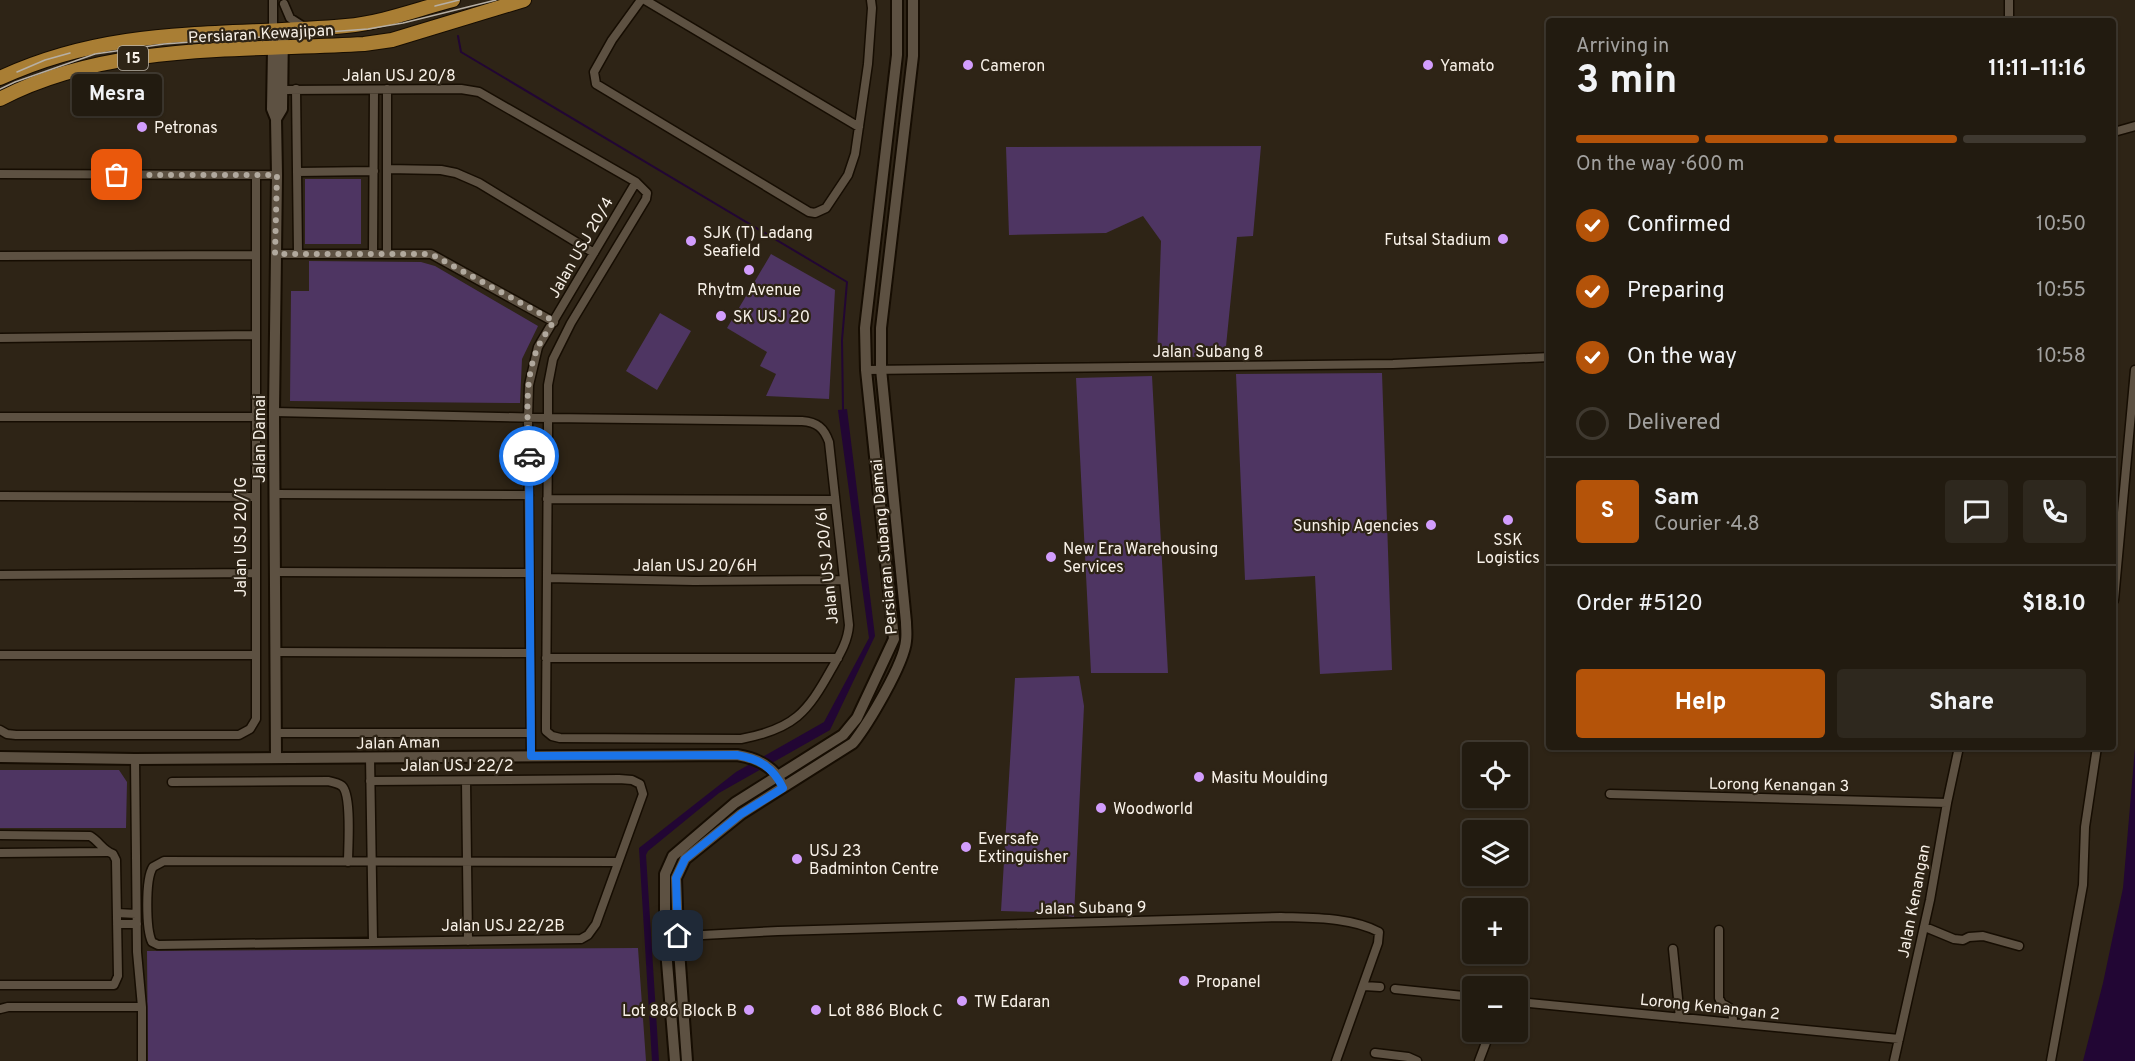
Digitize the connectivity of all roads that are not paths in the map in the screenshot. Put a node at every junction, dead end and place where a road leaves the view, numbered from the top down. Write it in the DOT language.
graph roads {
  1 [pos="273,0"];
  2 [pos="453,0"];
  3 [pos="524,0"];
  4 [pos="643,0"];
  5 [pos="871,0"];
  6 [pos="897,0"];
  7 [pos="913,0"];
  8 [pos="2009,0"];
  9 [pos="284,2"];
  10 [pos="2009,18"];
  11 [pos="307,28"];
  12 [pos="278,29"];
  13 [pos="278,48"];
  14 [pos="0,78"];
  15 [pos="283,90"];
  16 [pos="296,90"];
  17 [pos="374,90"];
  18 [pos="387,90"];
  19 [pos="0,99"];
  20 [pos="276,119"];
  21 [pos="2135,126"];
  22 [pos="859,127"];
  23 [pos="2116,131"];
  24 [pos="387,169"];
  25 [pos="374,171"];
  26 [pos="297,172"];
  27 [pos="0,174"];
  28 [pos="256,175"];
  29 [pos="277,175"];
  30 [pos="636,182"];
  31 [pos="373,252"];
  32 [pos="387,252"];
  33 [pos="298,253"];
  34 [pos="594,253"];
  35 [pos="275,254"];
  36 [pos="256,255"];
  37 [pos="0,256"];
  38 [pos="554,321"];
  39 [pos="256,335"];
  40 [pos="0,338"];
  41 [pos="1546,357"];
  42 [pos="881,369"];
  43 [pos="866,370"];
  44 [pos="2135,370"];
  45 [pos="274,412"];
  46 [pos="0,417"];
  47 [pos="255,417"];
  48 [pos="528,418"];
  49 [pos="548,418"];
  50 [pos="275,494"];
  51 [pos="529,495"];
  52 [pos="0,496"];
  53 [pos="255,497"];
  54 [pos="547,499"];
  55 [pos="834,500"];
  56 [pos="275,572"];
  57 [pos="255,573"];
  58 [pos="529,573"];
  59 [pos="0,575"];
  60 [pos="547,578"];
  61 [pos="2116,578"];
  62 [pos="843,580"];
  63 [pos="275,652"];
  64 [pos="530,653"];
  65 [pos="0,655"];
  66 [pos="256,655"];
  67 [pos="546,658"];
  68 [pos="838,658"];
  69 [pos="0,730"];
  70 [pos="275,733"];
  71 [pos="530,733"];
  72 [pos="1958,750"];
  73 [pos="2097,750"];
  74 [pos="531,756"];
  75 [pos="0,757"];
  76 [pos="276,758"];
  77 [pos="370,758"];
  78 [pos="135,759"];
  79 [pos="776,775"];
  80 [pos="370,781"];
  81 [pos="466,781"];
  82 [pos="172,782"];
  83 [pos="783,788"];
  84 [pos="1611,794"];
  85 [pos="1947,803"];
  86 [pos="0,836"];
  87 [pos="106,852"];
  88 [pos="0,853"];
  89 [pos="372,861"];
  90 [pos="348,862"];
  91 [pos="618,862"];
  92 [pos="467,863"];
  93 [pos="117,913"];
  94 [pos="136,914"];
  95 [pos="117,924"];
  96 [pos="136,924"];
  97 [pos="1925,927"];
  98 [pos="1719,930"];
  99 [pos="678,936"];
  100 [pos="665,937"];
  101 [pos="373,941"];
  102 [pos="468,941"];
  103 [pos="2019,946"];
  104 [pos="1673,950"];
  105 [pos="0,985"];
  106 [pos="1364,986"];
  107 [pos="1380,987"];
  108 [pos="1395,989"];
  109 [pos="1462,996"];
  110 [pos="1528,1003"];
  111 [pos="142,1007"];
  112 [pos="0,1009"];
  113 [pos="1680,1018"];
  114 [pos="1733,1023"];
  115 [pos="1899,1039"];
  116 [pos="1486,1042"];
  117 [pos="1375,1053"];
  118 [pos="142,1061"];
  119 [pos="675,1061"];
  120 [pos="687,1061"];
  121 [pos="1336,1061"];
  122 [pos="1417,1061"];
  123 [pos="1479,1061"];
  124 [pos="1894,1061"];
  125 [pos="2051,1061"];
  1 -- 12 [label="street"];
  2 -- 11 [label="main road, Persiaran Kewajipan / 15"];
  3 -- 13 [label="main road, Persiaran Kewajipan / 15"];
  4 -- 22 [label="street"];
  4 -- 22 [label="street"];
  5 -- 22 [label="street"];
  6 -- 43 [label="street, Persiaran Subang Damai"];
  7 -- 42 [label="street, Persiaran Subang Damai"];
  8 -- 10 [label="street"];
  9 -- 11 [label="street"];
  9 -- 12 [label="street"];
  11 -- 12 [label="main road, Persiaran Kewajipan / 15"];
  12 -- 13 [label="street, Jalan Damai"];
  12 -- 14 [label="main road, Persiaran Kewajipan / 15"];
  13 -- 15 [label="street, Jalan Damai"];
  13 -- 19 [label="main road, Persiaran Kewajipan / 15"];
  13 -- 20 [label="street, Jalan Damai"];
  15 -- 16 [label="street, Jalan USJ 20/8"];
  15 -- 20 [label="street, Jalan Damai"];
  16 -- 17 [label="street, Jalan USJ 20/8"];
  16 -- 26 [label="street"];
  17 -- 18 [label="street, Jalan USJ 20/8"];
  17 -- 25 [label="street"];
  18 -- 24 [label="street"];
  18 -- 30 [label="street, Jalan USJ 20/8"];
  20 -- 29 [label="street, Jalan Damai"];
  21 -- 23 [label="street"];
  24 -- 32 [label="street"];
  24 -- 34 [label="street"];
  25 -- 26 [label="street"];
  25 -- 31 [label="street"];
  26 -- 33 [label="street"];
  27 -- 28 [label="street"];
  28 -- 29 [label="street"];
  28 -- 36 [label="street, Jalan USJ 20/1G"];
  29 -- 35 [label="street, Jalan Damai"];
  30 -- 34 [label="street, Jalan USJ 20/4"];
  30 -- 49 [label="street"];
  31 -- 32 [label="street"];
  31 -- 33 [label="street"];
  32 -- 38 [label="street"];
  33 -- 35 [label="street"];
  34 -- 38 [label="street, Jalan USJ 20/4"];
  35 -- 45 [label="street, Jalan Damai"];
  36 -- 37 [label="street"];
  36 -- 39 [label="street, Jalan USJ 20/1G"];
  38 -- 48 [label="street, Jalan USJ 20/4"];
  39 -- 40 [label="street"];
  39 -- 47 [label="street, Jalan USJ 20/1G"];
  41 -- 42 [label="street, Jalan Subang 8"];
  42 -- 43 [label="street, Jalan Subang 8"];
  42 -- 83 [label="street, Persiaran Subang Damai"];
  43 -- 79 [label="street, Persiaran Subang Damai"];
  44 -- 61 [label="street"];
  45 -- 48 [label="street"];
  45 -- 50 [label="street, Jalan Damai"];
  46 -- 47 [label="street"];
  47 -- 53 [label="street, Jalan USJ 20/1G"];
  48 -- 49 [label="street"];
  48 -- 51 [label="street, Jalan USJ 20/4"];
  49 -- 54 [label="street"];
  49 -- 55 [label="street, Jalan USJ 20/6I"];
  50 -- 51 [label="street"];
  50 -- 56 [label="street, Jalan Damai"];
  51 -- 58 [label="street, Jalan USJ 20/4"];
  52 -- 53 [label="street"];
  53 -- 57 [label="street, Jalan USJ 20/1G"];
  54 -- 55 [label="street"];
  54 -- 60 [label="street"];
  55 -- 62 [label="street, Jalan USJ 20/6I"];
  56 -- 58 [label="street"];
  56 -- 63 [label="street, Jalan Damai"];
  57 -- 59 [label="street"];
  57 -- 66 [label="street, Jalan USJ 20/1G"];
  58 -- 64 [label="street, Jalan USJ 20/4"];
  60 -- 62 [label="street, Jalan USJ 20/6H"];
  60 -- 67 [label="street"];
  62 -- 68 [label="street, Jalan USJ 20/6I"];
  63 -- 64 [label="street"];
  63 -- 70 [label="street, Jalan Damai"];
  64 -- 71 [label="street, Jalan USJ 20/4"];
  65 -- 66 [label="street"];
  66 -- 69 [label="street, Jalan USJ 20/1G"];
  67 -- 68 [label="street"];
  67 -- 68 [label="street, Jalan USJ 20/6I"];
  70 -- 71 [label="street"];
  70 -- 76 [label="street, Jalan Damai"];
  71 -- 74 [label="street, Jalan USJ 20/4"];
  72 -- 85 [label="street, Jalan Kenangan"];
  73 -- 125 [label="street"];
  74 -- 77 [label="street, Jalan Aman"];
  74 -- 79 [label="street, Jalan Aman"];
  75 -- 78 [label="street, Jalan Aman"];
  76 -- 77 [label="street, Jalan Aman"];
  76 -- 78 [label="street, Jalan Aman"];
  77 -- 80 [label="street"];
  78 -- 94 [label="street"];
  79 -- 83 [label="street"];
  79 -- 100 [label="street, Persiaran Subang Damai"];
  80 -- 81 [label="street, Jalan USJ 22/2"];
  80 -- 89 [label="street"];
  81 -- 91 [label="street, Jalan USJ 22/2"];
  81 -- 92 [label="street"];
  82 -- 90 [label="street"];
  83 -- 99 [label="street, Persiaran Subang Damai"];
  84 -- 85 [label="street, Lorong Kenangan 3"];
  85 -- 97 [label="street, Jalan Kenangan"];
  86 -- 87 [label="street"];
  87 -- 88 [label="street"];
  87 -- 93 [label="street"];
  89 -- 90 [label="street"];
  89 -- 92 [label="street"];
  89 -- 101 [label="street"];
  90 -- 101 [label="street, Jalan USJ 22/2B"];
  91 -- 92 [label="street"];
  91 -- 102 [label="street, Jalan USJ 22/2B"];
  92 -- 102 [label="street"];
  93 -- 94 [label="street"];
  93 -- 95 [label="street"];
  94 -- 96 [label="street"];
  95 -- 96 [label="street"];
  95 -- 105 [label="street"];
  96 -- 111 [label="street"];
  97 -- 103 [label="street"];
  97 -- 115 [label="street, Jalan Kenangan"];
  98 -- 114 [label="street"];
  99 -- 100 [label="street, Jalan Subang 9"];
  99 -- 106 [label="street, Jalan Subang 9"];
  99 -- 120 [label="street, Persiaran Subang Damai"];
  100 -- 119 [label="street, Persiaran Subang Damai"];
  101 -- 102 [label="street, Jalan USJ 22/2B"];
  104 -- 113 [label="street"];
  106 -- 107 [label="street"];
  106 -- 121 [label="street, Jalan Subang 9"];
  108 -- 109 [label="street"];
  110 -- 113 [label="street, Lorong Kenangan 2"];
  111 -- 112 [label="street"];
  111 -- 118 [label="street"];
  113 -- 114 [label="street, Lorong Kenangan 2"];
  114 -- 115 [label="street, Lorong Kenangan 2"];
  115 -- 124 [label="street, Jalan Kenangan"];
  116 -- 123 [label="street"];
  117 -- 122 [label="street"];
}
